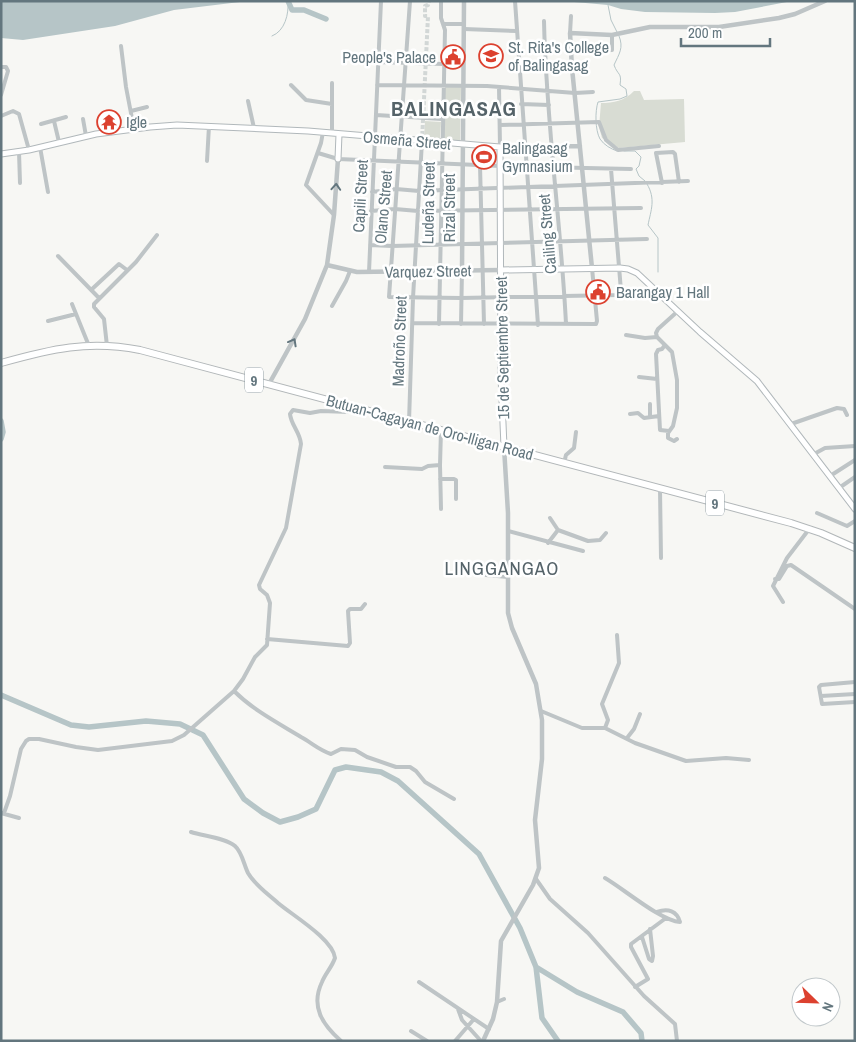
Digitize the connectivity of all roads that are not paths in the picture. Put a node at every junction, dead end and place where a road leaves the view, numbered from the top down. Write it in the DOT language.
graph roads {
  1 [pos="380,1"];
  2 [pos="410,1"];
  3 [pos="441,1"];
  4 [pos="464,1"];
  5 [pos="514,1"];
  6 [pos="825,1"];
  7 [pos="571,16"];
  8 [pos="544,21"];
  9 [pos="443,24"];
  10 [pos="464,27"];
  11 [pos="516,31"];
  12 [pos="570,32"];
  13 [pos="615,34"];
  14 [pos="121,46"];
  15 [pos="570,52"];
  16 [pos="378,62"];
  17 [pos="406,63"];
  18 [pos="444,64"];
  19 [pos="1,68"];
  20 [pos="572,68"];
  21 [pos="547,70"];
  22 [pos="332,83"];
  23 [pos="291,85"];
  24 [pos="377,85"];
  25 [pos="404,85"];
  26 [pos="443,86"];
  27 [pos="463,86"];
  28 [pos="499,87"];
  29 [pos="520,88"];
  30 [pos="548,91"];
  31 [pos="593,92"];
  32 [pos="575,93"];
  33 [pos="1,96"];
  34 [pos="248,101"];
  35 [pos="332,104"];
  36 [pos="521,104"];
  37 [pos="549,105"];
  38 [pos="147,107"];
  39 [pos="131,111"];
  40 [pos="376,115"];
  41 [pos="1,116"];
  42 [pos="66,117"];
  43 [pos="402,117"];
  44 [pos="83,119"];
  45 [pos="442,119"];
  46 [pos="54,121"];
  47 [pos="578,122"];
  48 [pos="550,123"];
  49 [pos="41,124"];
  50 [pos="523,124"];
  51 [pos="500,125"];
  52 [pos="209,126"];
  53 [pos="254,128"];
  54 [pos="134,129"];
  55 [pos="323,132"];
  56 [pos="332,133"];
  57 [pos="340,134"];
  58 [pos="86,136"];
  59 [pos="375,137"];
  60 [pos="400,139"];
  61 [pos="422,141"];
  62 [pos="59,142"];
  63 [pos="442,143"];
  64 [pos="462,144"];
  65 [pos="580,146"];
  66 [pos="658,146"];
  67 [pos="40,147"];
  68 [pos="500,147"];
  69 [pos="524,147"];
  70 [pos="552,147"];
  71 [pos="29,150"];
  72 [pos="19,152"];
  73 [pos="318,153"];
  74 [pos="1,154"];
  75 [pos="338,159"];
  76 [pos="374,160"];
  77 [pos="207,161"];
  78 [pos="399,161"];
  79 [pos="421,162"];
  80 [pos="442,163"];
  81 [pos="462,164"];
  82 [pos="480,165"];
  83 [pos="501,166"];
  84 [pos="526,166"];
  85 [pos="553,167"];
  86 [pos="582,168"];
  87 [pos="611,169"];
  88 [pos="631,169"];
  89 [pos="688,181"];
  90 [pos="679,182"];
  91 [pos="662,183"];
  92 [pos="20,184"];
  93 [pos="584,184"];
  94 [pos="612,184"];
  95 [pos="555,186"];
  96 [pos="527,187"];
  97 [pos="482,188"];
  98 [pos="501,188"];
  99 [pos="396,189"];
  100 [pos="441,189"];
  101 [pos="462,189"];
  102 [pos="418,191"];
  103 [pos="48,192"];
  104 [pos="372,192"];
  105 [pos="614,208"];
  106 [pos="641,208"];
  107 [pos="558,209"];
  108 [pos="586,209"];
  109 [pos="395,210"];
  110 [pos="440,210"];
  111 [pos="462,210"];
  112 [pos="482,210"];
  113 [pos="501,210"];
  114 [pos="529,210"];
  115 [pos="371,211"];
  116 [pos="418,211"];
  117 [pos="334,215"];
  118 [pos="157,235"];
  119 [pos="647,239"];
  120 [pos="589,240"];
  121 [pos="617,240"];
  122 [pos="531,241"];
  123 [pos="561,241"];
  124 [pos="482,243"];
  125 [pos="502,243"];
  126 [pos="440,244"];
  127 [pos="462,244"];
  128 [pos="370,245"];
  129 [pos="416,245"];
  130 [pos="392,246"];
  131 [pos="58,256"];
  132 [pos="327,265"];
  133 [pos="592,268"];
  134 [pos="620,268"];
  135 [pos="534,269"];
  136 [pos="564,269"];
  137 [pos="127,270"];
  138 [pos="440,270"];
  139 [pos="462,270"];
  140 [pos="483,270"];
  141 [pos="502,270"];
  142 [pos="350,271"];
  143 [pos="414,271"];
  144 [pos="369,272"];
  145 [pos="390,272"];
  146 [pos="91,290"];
  147 [pos="565,296"];
  148 [pos="595,296"];
  149 [pos="483,297"];
  150 [pos="501,297"];
  151 [pos="535,297"];
  152 [pos="99,298"];
  153 [pos="413,298"];
  154 [pos="439,298"];
  155 [pos="461,298"];
  156 [pos="72,304"];
  157 [pos="332,306"];
  158 [pos="678,311"];
  159 [pos="76,314"];
  160 [pos="48,321"];
  161 [pos="412,323"];
  162 [pos="439,324"];
  163 [pos="461,324"];
  164 [pos="484,324"];
  165 [pos="538,324"];
  166 [pos="566,324"];
  167 [pos="501,325"];
  168 [pos="626,334"];
  169 [pos="657,337"];
  170 [pos="665,345"];
  171 [pos="90,346"];
  172 [pos="107,346"];
  173 [pos="1,363"];
  174 [pos="639,377"];
  175 [pos="657,379"];
  176 [pos="268,384"];
  177 [pos="650,404"];
  178 [pos="358,408"];
  179 [pos="630,414"];
  180 [pos="847,415"];
  181 [pos="659,416"];
  182 [pos="650,417"];
  183 [pos="409,422"];
  184 [pos="791,424"];
  185 [pos="441,430"];
  186 [pos="576,432"];
  187 [pos="669,432"];
  188 [pos="677,439"];
  189 [pos="855,446"];
  190 [pos="504,447"];
  191 [pos="814,454"];
  192 [pos="855,460"];
  193 [pos="564,463"];
  194 [pos="440,465"];
  195 [pos="385,468"];
  196 [pos="830,476"];
  197 [pos="855,477"];
  198 [pos="440,479"];
  199 [pos="839,488"];
  200 [pos="660,489"];
  201 [pos="456,499"];
  202 [pos="440,508"];
  203 [pos="855,509"];
  204 [pos="817,514"];
  205 [pos="550,518"];
  206 [pos="855,521"];
  207 [pos="557,528"];
  208 [pos="810,528"];
  209 [pos="508,531"];
  210 [pos="606,533"];
  211 [pos="548,543"];
  212 [pos="855,548"];
  213 [pos="583,551"];
  214 [pos="661,558"];
  215 [pos="475,574"];
  216 [pos="508,576"];
  217 [pos="775,579"];
  218 [pos="783,602"];
  219 [pos="365,604"];
  220 [pos="855,610"];
  221 [pos="616,635"];
  222 [pos="267,639"];
  223 [pos="855,682"];
  224 [pos="234,691"];
  225 [pos="855,694"];
  226 [pos="821,696"];
  227 [pos="855,702"];
  228 [pos="541,711"];
  229 [pos="640,714"];
  230 [pos="605,728"];
  231 [pos="627,738"];
  232 [pos="749,760"];
  233 [pos="454,799"];
  234 [pos="3,813"];
  235 [pos="18,818"];
  236 [pos="191,832"];
  237 [pos="605,878"];
  238 [pos="536,879"];
  239 [pos="657,912"];
  240 [pos="666,918"];
  241 [pos="650,929"];
  242 [pos="642,937"];
  243 [pos="419,982"];
  244 [pos="635,987"];
  245 [pos="504,999"];
  246 [pos="497,1002"];
  247 [pos="458,1009"];
  248 [pos="474,1019"];
  249 [pos="468,1026"];
  250 [pos="489,1029"];
  251 [pos="411,1031"];
  252 [pos="341,1041"];
  253 [pos="427,1041"];
  254 [pos="455,1041"];
  255 [pos="482,1041"];
  256 [pos="677,1041"];
  1 -- 16 [label="street, Capili Street"];
  2 -- 17 [label="street, Olano Street"];
  3 -- 9 [label="street, Ludeña Street"];
  4 -- 10 [label="street, Rizal Street"];
  5 -- 11 [label="street"];
  6 -- 13 [label="street"];
  7 -- 12 [label="street"];
  8 -- 21 [label="street, Cailing Street"];
  9 -- 10 [label="street"];
  9 -- 18 [label="street, Ludeña Street"];
  10 -- 11 [label="street"];
  10 -- 27 [label="street, Rizal Street"];
  11 -- 29 [label="street"];
  12 -- 13 [label="street"];
  12 -- 15 [label="street"];
  13 -- 15 [label="street"];
  14 -- 39 [label="street"];
  15 -- 20 [label="street"];
  16 -- 17 [label="street"];
  16 -- 24 [label="street, Capili Street"];
  17 -- 18 [label="street"];
  17 -- 25 [label="street, Olano Street"];
  18 -- 26 [label="street, Ludeña Street"];
  19 -- 33 [label="street"];
  20 -- 21 [label="street"];
  20 -- 32 [label="street"];
  21 -- 30 [label="street, Cailing Street"];
  22 -- 35 [label="street"];
  23 -- 35 [label="street"];
  24 -- 25 [label="street"];
  24 -- 40 [label="street, Capili Street"];
  25 -- 26 [label="street"];
  25 -- 43 [label="street, Olano Street"];
  26 -- 27 [label="street"];
  26 -- 45 [label="street, Ludeña Street"];
  27 -- 28 [label="street"];
  27 -- 64 [label="street, Rizal Street"];
  28 -- 29 [label="street"];
  28 -- 51 [label="street, 15 de Septiembre Street"];
  29 -- 30 [label="street"];
  29 -- 36 [label="street"];
  30 -- 32 [label="street"];
  30 -- 37 [label="street, Cailing Street"];
  31 -- 32 [label="street"];
  32 -- 47 [label="street"];
  34 -- 53 [label="street"];
  35 -- 56 [label="street"];
  36 -- 37 [label="street"];
  36 -- 50 [label="street"];
  37 -- 48 [label="street, Cailing Street"];
  38 -- 39 [label="street"];
  39 -- 54 [label="street"];
  40 -- 43 [label="street"];
  40 -- 59 [label="street, Capili Street"];
  41 -- 71 [label="street"];
  42 -- 46 [label="street"];
  43 -- 45 [label="street"];
  43 -- 60 [label="street, Olano Street"];
  44 -- 58 [label="street"];
  45 -- 63 [label="street, Ludeña Street"];
  46 -- 49 [label="street"];
  46 -- 62 [label="street"];
  47 -- 48 [label="street"];
  47 -- 65 [label="street"];
  47 -- 66 [label="street"];
  48 -- 50 [label="street"];
  48 -- 70 [label="street, Cailing Street"];
  50 -- 51 [label="street"];
  50 -- 69 [label="street"];
  51 -- 68 [label="street, 15 de Septiembre Street"];
  52 -- 53 [label="main road, Osmeña Street"];
  52 -- 54 [label="main road, Osmeña Street"];
  52 -- 77 [label="street"];
  53 -- 55 [label="main road, Osmeña Street"];
  54 -- 58 [label="main road, Osmeña Street"];
  55 -- 56 [label="main road, Osmeña Street"];
  55 -- 73 [label="street"];
  56 -- 57 [label="main road, Osmeña Street"];
  57 -- 59 [label="main road, Osmeña Street"];
  57 -- 75 [label="main road"];
  58 -- 62 [label="main road, Osmeña Street"];
  59 -- 60 [label="main road, Osmeña Street"];
  59 -- 76 [label="street, Capili Street"];
  60 -- 61 [label="main road, Osmeña Street"];
  60 -- 78 [label="street, Olano Street"];
  61 -- 63 [label="main road, Osmeña Street"];
  61 -- 79 [label="street, Madroño Street"];
  62 -- 67 [label="main road, Osmeña Street"];
  63 -- 64 [label="main road, Osmeña Street"];
  63 -- 80 [label="street, Ludeña Street"];
  64 -- 68 [label="main road, Osmeña Street"];
  64 -- 81 [label="street, Rizal Street"];
  65 -- 70 [label="street, Osmeña Street"];
  65 -- 86 [label="street"];
  67 -- 71 [label="main road, Osmeña Street"];
  67 -- 103 [label="street"];
  68 -- 69 [label="street, Osmeña Street"];
  68 -- 83 [label="main road, 15 de Septiembre Street"];
  69 -- 70 [label="street, Osmeña Street"];
  69 -- 84 [label="street"];
  70 -- 85 [label="street, Cailing Street"];
  71 -- 72 [label="main road, Osmeña Street"];
  72 -- 74 [label="main road, Osmeña Street"];
  72 -- 92 [label="street"];
  73 -- 75 [label="street"];
  73 -- 117 [label="street"];
  75 -- 76 [label="street"];
  117 -- 75 [label="street, one-way"];
  76 -- 78 [label="street"];
  76 -- 104 [label="street, Capili Street"];
  78 -- 79 [label="street"];
  78 -- 99 [label="street, Olano Street"];
  79 -- 80 [label="street"];
  79 -- 102 [label="street, Madroño Street"];
  80 -- 81 [label="street"];
  80 -- 100 [label="street, Ludeña Street"];
  81 -- 82 [label="street"];
  81 -- 101 [label="street, Rizal Street"];
  82 -- 83 [label="street"];
  82 -- 97 [label="street"];
  83 -- 84 [label="street"];
  83 -- 98 [label="main road, 15 de Septiembre Street"];
  84 -- 85 [label="street"];
  84 -- 96 [label="street"];
  85 -- 86 [label="street"];
  85 -- 95 [label="street, Cailing Street"];
  86 -- 87 [label="street"];
  86 -- 93 [label="street"];
  87 -- 88 [label="street"];
  87 -- 94 [label="street"];
  89 -- 90 [label="street"];
  90 -- 91 [label="street"];
  90 -- 91 [label="street"];
  91 -- 94 [label="street"];
  93 -- 94 [label="street"];
  93 -- 95 [label="street"];
  93 -- 108 [label="street"];
  94 -- 105 [label="street"];
  95 -- 96 [label="street"];
  95 -- 107 [label="street, Cailing Street"];
  96 -- 98 [label="street"];
  96 -- 114 [label="street"];
  97 -- 98 [label="street"];
  97 -- 101 [label="street"];
  97 -- 112 [label="street"];
  98 -- 113 [label="main road, 15 de Septiembre Street"];
  99 -- 102 [label="street"];
  99 -- 104 [label="street"];
  99 -- 109 [label="street, Olano Street"];
  100 -- 101 [label="street"];
  100 -- 102 [label="street"];
  100 -- 110 [label="street, Ludeña Street"];
  101 -- 111 [label="street, Rizal Street"];
  102 -- 116 [label="street, Madroño Street"];
  104 -- 115 [label="street, Capili Street"];
  105 -- 106 [label="street"];
  105 -- 108 [label="street"];
  105 -- 121 [label="street"];
  107 -- 108 [label="street"];
  107 -- 114 [label="street"];
  107 -- 123 [label="street, Cailing Street"];
  108 -- 120 [label="street"];
  109 -- 115 [label="street"];
  109 -- 116 [label="street"];
  109 -- 130 [label="street, Olano Street"];
  110 -- 111 [label="street"];
  110 -- 116 [label="street"];
  110 -- 126 [label="street, Ludeña Street"];
  111 -- 112 [label="street"];
  111 -- 127 [label="street, Rizal Street"];
  112 -- 113 [label="street"];
  112 -- 124 [label="street"];
  113 -- 114 [label="street"];
  113 -- 125 [label="main road, 15 de Septiembre Street"];
  114 -- 122 [label="street"];
  115 -- 128 [label="street, Capili Street"];
  116 -- 129 [label="street, Madroño Street"];
  117 -- 132 [label="street"];
  118 -- 137 [label="street"];
  119 -- 121 [label="street"];
  120 -- 121 [label="street"];
  120 -- 123 [label="street"];
  120 -- 133 [label="street"];
  121 -- 134 [label="street"];
  122 -- 123 [label="street"];
  122 -- 125 [label="street"];
  122 -- 135 [label="street"];
  123 -- 136 [label="street, Cailing Street"];
  124 -- 125 [label="street"];
  124 -- 127 [label="street"];
  124 -- 140 [label="street"];
  125 -- 141 [label="main road, 15 de Septiembre Street"];
  126 -- 127 [label="street"];
  126 -- 129 [label="street"];
  126 -- 138 [label="street, Ludeña Street"];
  127 -- 139 [label="street, Rizal Street"];
  128 -- 130 [label="street"];
  128 -- 144 [label="street, Capili Street"];
  129 -- 130 [label="street"];
  129 -- 143 [label="street, Madroño Street"];
  130 -- 145 [label="street, Olano Street"];
  131 -- 146 [label="street"];
  132 -- 142 [label="street, Varquez Street"];
  176 -- 132 [label="street, one-way"];
  133 -- 134 [label="main road, Varquez Street"];
  133 -- 136 [label="main road, Varquez Street"];
  133 -- 148 [label="street"];
  134 -- 148 [label="street"];
  134 -- 158 [label="main road"];
  135 -- 136 [label="main road, Varquez Street"];
  135 -- 141 [label="main road, Varquez Street"];
  135 -- 151 [label="street"];
  136 -- 147 [label="street, Cailing Street"];
  137 -- 146 [label="street"];
  137 -- 152 [label="street"];
  138 -- 139 [label="street, Varquez Street"];
  138 -- 143 [label="street, Varquez Street"];
  138 -- 154 [label="street, Ludeña Street"];
  139 -- 140 [label="street, Varquez Street"];
  139 -- 155 [label="street, Rizal Street"];
  140 -- 141 [label="street, Varquez Street"];
  140 -- 149 [label="street"];
  141 -- 150 [label="main road, 15 de Septiembre Street"];
  142 -- 144 [label="street, Varquez Street"];
  142 -- 157 [label="street"];
  143 -- 145 [label="street, Varquez Street"];
  143 -- 153 [label="street, Madroño Street"];
  144 -- 145 [label="street, Varquez Street"];
  145 -- 153 [label="street, Olano Street"];
  146 -- 152 [label="street"];
  147 -- 148 [label="street"];
  147 -- 151 [label="street"];
  147 -- 166 [label="street, Cailing Street"];
  148 -- 166 [label="street"];
  149 -- 150 [label="street"];
  149 -- 155 [label="street"];
  149 -- 164 [label="street"];
  150 -- 151 [label="street"];
  150 -- 167 [label="main road, 15 de Septiembre Street"];
  151 -- 165 [label="street"];
  152 -- 172 [label="street"];
  153 -- 154 [label="street"];
  153 -- 161 [label="street, Madroño Street"];
  154 -- 155 [label="street"];
  154 -- 162 [label="street, Ludeña Street"];
  155 -- 163 [label="street, Rizal Street"];
  156 -- 159 [label="street"];
  158 -- 169 [label="street"];
  158 -- 184 [label="main road"];
  159 -- 160 [label="street"];
  159 -- 171 [label="street"];
  161 -- 162 [label="street"];
  161 -- 183 [label="street, Madroño Street"];
  162 -- 163 [label="street"];
  163 -- 164 [label="street"];
  164 -- 167 [label="street"];
  165 -- 166 [label="street"];
  165 -- 167 [label="street"];
  167 -- 190 [label="main road, 15 de Septiembre Street"];
  168 -- 169 [label="street"];
  169 -- 170 [label="street"];
  170 -- 175 [label="street"];
  170 -- 187 [label="street"];
  171 -- 172 [label="highway, Butuan-Cagayan de Oro-Iligan Road / 9"];
  171 -- 173 [label="highway, Butuan-Cagayan de Oro-Iligan Road / 9"];
  172 -- 176 [label="highway, Butuan-Cagayan de Oro-Iligan Road / 9"];
  174 -- 175 [label="street"];
  175 -- 181 [label="street"];
  176 -- 178 [label="highway, Butuan-Cagayan de Oro-Iligan Road / 9"];
  177 -- 182 [label="street"];
  178 -- 183 [label="highway, Butuan-Cagayan de Oro-Iligan Road / 9"];
  178 -- 222 [label="street"];
  179 -- 182 [label="street"];
  180 -- 184 [label="street"];
  181 -- 182 [label="street"];
  181 -- 187 [label="street"];
  183 -- 185 [label="highway, Butuan-Cagayan de Oro-Iligan Road / 9"];
  184 -- 191 [label="main road"];
  185 -- 190 [label="highway, Butuan-Cagayan de Oro-Iligan Road / 9"];
  185 -- 194 [label="street"];
  186 -- 193 [label="street"];
  187 -- 188 [label="street"];
  189 -- 191 [label="street"];
  190 -- 193 [label="highway, Butuan-Cagayan de Oro-Iligan Road / 9"];
  190 -- 209 [label="street, 15 de Septiembre Street"];
  191 -- 196 [label="main road"];
  192 -- 196 [label="street"];
  193 -- 200 [label="highway, Butuan-Cagayan de Oro-Iligan Road / 9"];
  194 -- 195 [label="street"];
  194 -- 198 [label="street"];
  196 -- 199 [label="main road"];
  197 -- 199 [label="street"];
  198 -- 201 [label="street"];
  198 -- 202 [label="street"];
  199 -- 203 [label="main road"];
  200 -- 208 [label="highway, Butuan-Cagayan de Oro-Iligan Road / 9"];
  200 -- 214 [label="street"];
  204 -- 206 [label="street"];
  205 -- 207 [label="street"];
  207 -- 210 [label="street"];
  207 -- 211 [label="street"];
  208 -- 212 [label="highway, Butuan-Cagayan de Oro-Iligan Road / 9"];
  208 -- 217 [label="street"];
  209 -- 211 [label="street"];
  209 -- 216 [label="street, 15 de Septiembre Street"];
  211 -- 213 [label="street"];
  215 -- 216 [label="street"];
  216 -- 228 [label="street, 15 de Septiembre Street"];
  217 -- 218 [label="street"];
  217 -- 220 [label="street"];
  219 -- 222 [label="street"];
  221 -- 230 [label="street"];
  222 -- 224 [label="street"];
  223 -- 226 [label="street"];
  224 -- 233 [label="street"];
  224 -- 234 [label="street"];
  225 -- 226 [label="street"];
  226 -- 227 [label="street"];
  228 -- 230 [label="street"];
  228 -- 238 [label="street, 15 de Septiembre Street"];
  229 -- 231 [label="street"];
  230 -- 231 [label="street"];
  231 -- 232 [label="street"];
  234 -- 235 [label="street"];
  236 -- 252 [label="street"];
  237 -- 239 [label="street"];
  238 -- 244 [label="street"];
  238 -- 246 [label="street, 15 de Septiembre Street"];
  239 -- 240 [label="street"];
  239 -- 240 [label="street"];
  240 -- 241 [label="street"];
  241 -- 242 [label="street"];
  241 -- 242 [label="street"];
  242 -- 244 [label="street"];
  243 -- 247 [label="street"];
  244 -- 256 [label="street"];
  245 -- 246 [label="street"];
  246 -- 250 [label="street, 15 de Septiembre Street"];
  247 -- 248 [label="street"];
  247 -- 249 [label="street"];
  248 -- 249 [label="street"];
  248 -- 250 [label="street"];
  249 -- 254 [label="street"];
  249 -- 255 [label="street"];
  250 -- 255 [label="street, 15 de Septiembre Street"];
  251 -- 253 [label="street"];
}
